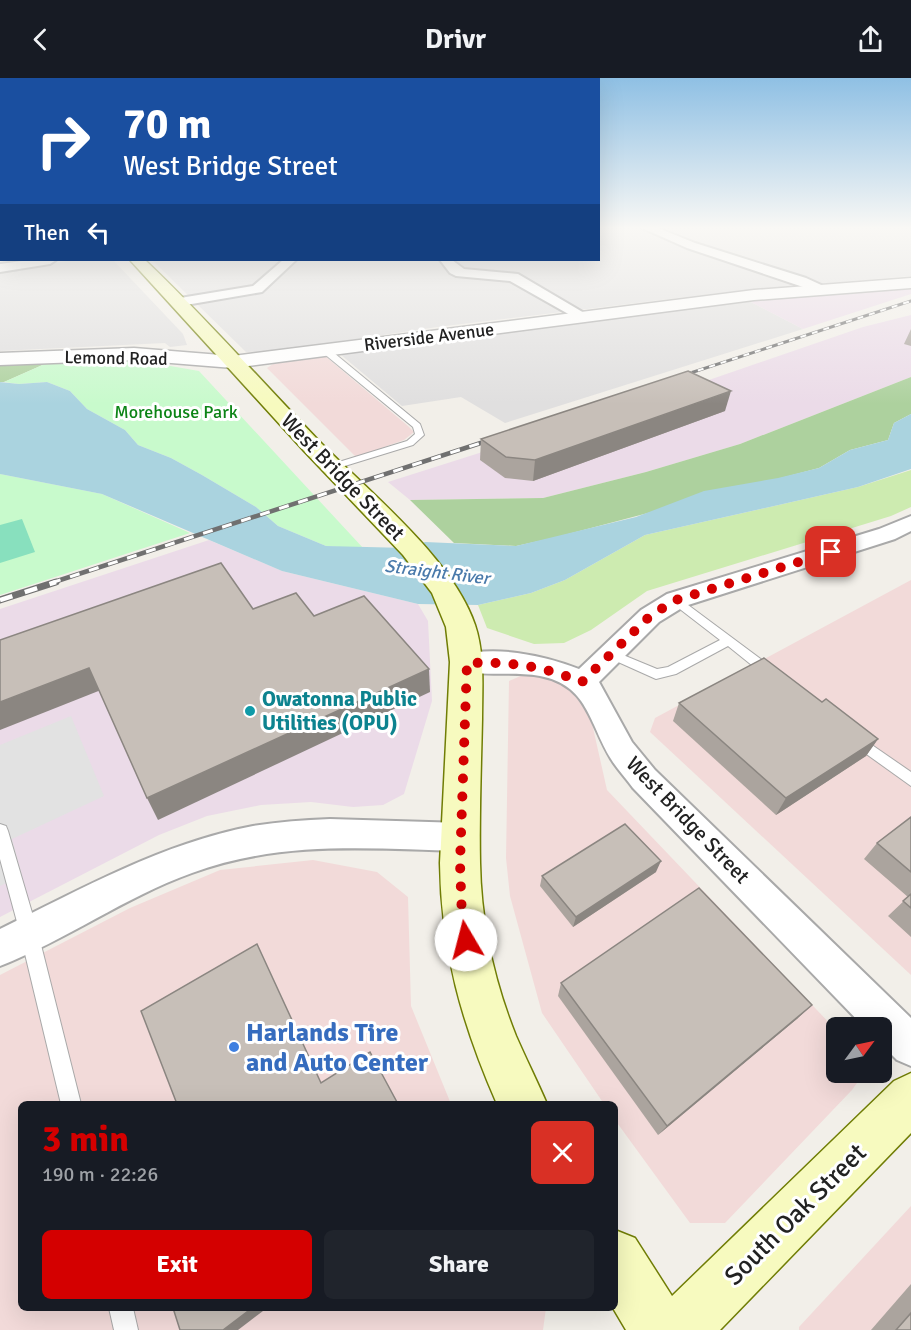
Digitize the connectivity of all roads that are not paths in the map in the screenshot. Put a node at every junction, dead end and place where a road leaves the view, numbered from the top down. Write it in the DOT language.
graph roads {
  1 [pos="164,286"];
  2 [pos="260,286"];
  3 [pos="537,286"];
  4 [pos="817,286"];
  5 [pos="861,286"];
  6 [pos="823,289"];
  7 [pos="180,302"];
  8 [pos="584,317"];
  9 [pos="325,350"];
  10 [pos="0,359"];
  11 [pos="233,362"];
  12 [pos="332,467"];
  13 [pos="911,523"];
  14 [pos="676,600"];
  15 [pos="728,641"];
  16 [pos="611,654"];
  17 [pos="467,663"];
  18 [pos="582,682"];
  19 [pos="783,682"];
  20 [pos="847,732"];
  21 [pos="911,780"];
  22 [pos="0,831"];
  23 [pos="462,837"];
  24 [pos="15,940"];
  25 [pos="911,1046"];
  26 [pos="911,1098"];
  27 [pos="70,1101"];
  28 [pos="521,1101"];
  29 [pos="618,1263"];
  30 [pos="122,1311"];
  31 [pos="126,1330"];
  32 [pos="659,1330"];
  33 [pos="679,1330"];
  1 -- 7 [label="main road, West Bridge Street"];
  2 -- 7 [label="street"];
  3 -- 8 [label="street"];
  4 -- 6 [label="street"];
  5 -- 6 [label="street, Riverside Avenue"];
  6 -- 8 [label="street, Riverside Avenue"];
  7 -- 11 [label="main road, West Bridge Street"];
  8 -- 9 [label="street, Riverside Avenue"];
  9 -- 11 [label="street, Riverside Avenue"];
  9 -- 12 [label="lane"];
  10 -- 11 [label="street, Lemond Road"];
  11 -- 12 [label="main road, West Bridge Street"];
  12 -- 17 [label="main road, West Bridge Street"];
  13 -- 14 [label="street"];
  14 -- 15 [label="lane"];
  14 -- 16 [label="street"];
  15 -- 16 [label="lane"];
  15 -- 19 [label="lane"];
  16 -- 18 [label="street"];
  17 -- 18 [label="street"];
  17 -- 23 [label="main road, West Bridge Street"];
  18 -- 25 [label="street, West Bridge Street"];
  20 -- 21 [label="lane"];
  22 -- 24 [label="lane"];
  23 -- 24 [label="street"];
  23 -- 28 [label="main road, West Bridge Street"];
  24 -- 27 [label="lane"];
  26 -- 33 [label="main road, South Oak Street"];
  29 -- 32 [label="main road"];
  30 -- 31 [label="lane"];
}
